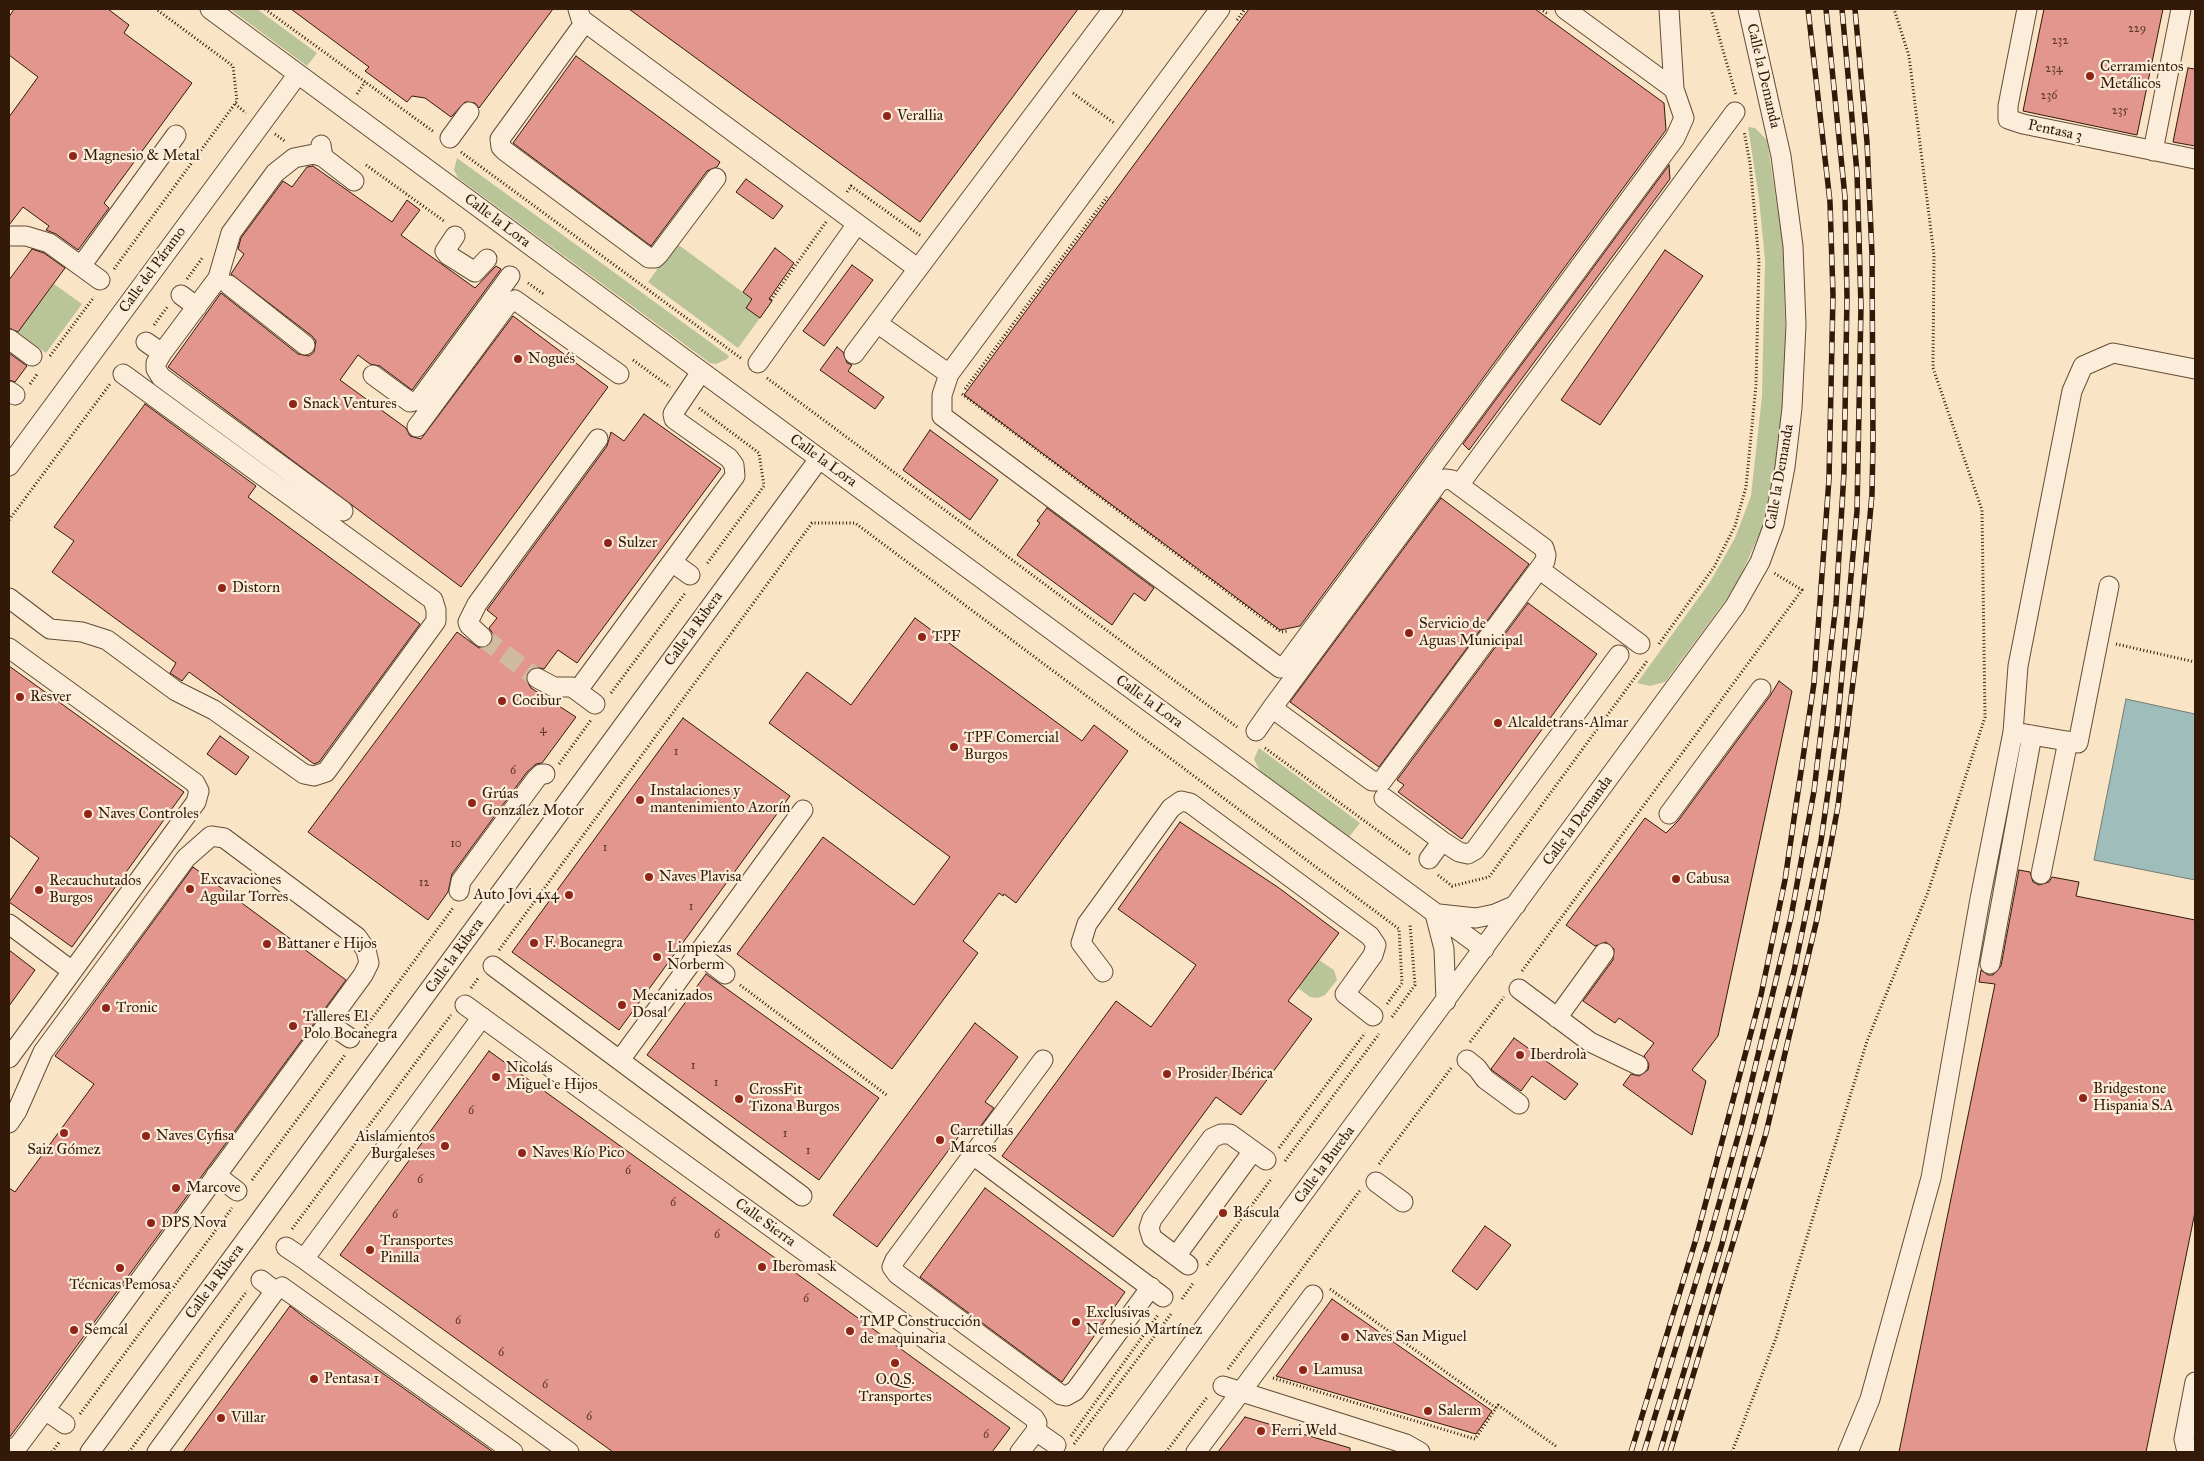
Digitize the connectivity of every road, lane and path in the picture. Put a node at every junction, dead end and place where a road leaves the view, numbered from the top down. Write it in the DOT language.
graph roads {
  1 [pos="210,9"];
  2 [pos="265,9"];
  3 [pos="1113,9"];
  4 [pos="1220,9"];
  5 [pos="1245,9"];
  6 [pos="1540,9"];
  7 [pos="1669,9"];
  8 [pos="1710,9"];
  9 [pos="1748,9"];
  10 [pos="1894,9"];
  11 [pos="2027,9"];
  12 [pos="2181,9"];
  13 [pos="1560,14"];
  14 [pos="582,15"];
  15 [pos="1233,25"];
  16 [pos="298,74"];
  17 [pos="1058,82"];
  18 [pos="1674,88"];
  19 [pos="1737,108"];
  20 [pos="469,112"];
  21 [pos="1744,130"];
  22 [pos="1127,133"];
  23 [pos="176,135"];
  24 [pos="448,141"];
  25 [pos="2152,151"];
  26 [pos="358,159"];
  27 [pos="2195,160"];
  28 [pos="716,178"];
  29 [pos="354,181"];
  30 [pos="1109,194"];
  31 [pos="846,217"];
  32 [pos="926,229"];
  33 [pos="453,231"];
  34 [pos="9,236"];
  35 [pos="487,259"];
  36 [pos="81,266"];
  37 [pos="917,268"];
  38 [pos="221,273"];
  39 [pos="518,279"];
  40 [pos="100,280"];
  41 [pos="181,295"];
  42 [pos="548,298"];
  43 [pos="771,300"];
  44 [pos="197,307"];
  45 [pos="877,323"];
  46 [pos="9,339"];
  47 [pos="146,342"];
  48 [pos="304,345"];
  49 [pos="162,353"];
  50 [pos="854,354"];
  51 [pos="32,356"];
  52 [pos="630,358"];
  53 [pos="753,364"];
  54 [pos="2195,370"];
  55 [pos="701,372"];
  56 [pos="123,374"];
  57 [pos="619,374"];
  58 [pos="949,374"];
  59 [pos="373,375"];
  60 [pos="684,397"];
  61 [pos="417,427"];
  62 [pos="598,439"];
  63 [pos="820,459"];
  64 [pos="9,466"];
  65 [pos="1459,485"];
  66 [pos="343,510"];
  67 [pos="812,523"];
  68 [pos="672,562"];
  69 [pos="1539,569"];
  70 [pos="1769,570"];
  71 [pos="693,578"];
  72 [pos="2109,586"];
  73 [pos="1802,590"];
  74 [pos="9,598"];
  75 [pos="1289,631"];
  76 [pos="482,637"];
  77 [pos="2113,644"];
  78 [pos="9,648"];
  79 [pos="1648,651"];
  80 [pos="1619,655"];
  81 [pos="2195,662"];
  82 [pos="537,678"];
  83 [pos="1761,689"];
  84 [pos="578,690"];
  85 [pos="599,706"];
  86 [pos="1272,708"];
  87 [pos="2012,732"];
  88 [pos="1252,735"];
  89 [pos="2032,735"];
  90 [pos="2062,740"];
  91 [pos="550,772"];
  92 [pos="1384,798"];
  93 [pos="803,810"];
  94 [pos="1667,812"];
  95 [pos="1442,841"];
  96 [pos="1426,863"];
  97 [pos="2035,873"];
  98 [pos="458,896"];
  99 [pos="1516,905"];
  100 [pos="1435,914"];
  101 [pos="9,924"];
  102 [pos="1410,924"];
  103 [pos="1484,949"];
  104 [pos="698,953"];
  105 [pos="1604,953"];
  106 [pos="1990,964"];
  107 [pos="493,966"];
  108 [pos="72,971"];
  109 [pos="1103,972"];
  110 [pos="726,974"];
  111 [pos="1402,983"];
  112 [pos="1519,989"];
  113 [pos="1446,1001"];
  114 [pos="465,1005"];
  115 [pos="482,1017"];
  116 [pos="1557,1018"];
  117 [pos="328,1022"];
  118 [pos="1380,1025"];
  119 [pos="353,1040"];
  120 [pos="9,1058"];
  121 [pos="620,1060"];
  122 [pos="1043,1060"];
  123 [pos="1466,1060"];
  124 [pos="1638,1065"];
  125 [pos="888,1096"];
  126 [pos="1519,1104"];
  127 [pos="9,1123"];
  128 [pos="973,1155"];
  129 [pos="1269,1162"];
  130 [pos="216,1176"];
  131 [pos="1376,1182"];
  132 [pos="240,1193"];
  133 [pos="802,1196"];
  134 [pos="1404,1202"];
  135 [pos="286,1247"];
  136 [pos="304,1259"];
  137 [pos="1191,1267"];
  138 [pos="1334,1292"];
  139 [pos="1323,1294"];
  140 [pos="1168,1298"];
  141 [pos="1273,1374"];
  142 [pos="2195,1382"];
  143 [pos="1225,1389"];
  144 [pos="1496,1408"];
  145 [pos="45,1410"];
  146 [pos="69,1426"];
  147 [pos="1036,1431"];
  148 [pos="1065,1445"];
  149 [pos="1557,1447"];
  150 [pos="9,1450"];
  151 [pos="52,1452"];
  152 [pos="90,1452"];
  153 [pos="157,1452"];
  154 [pos="513,1452"];
  155 [pos="569,1452"];
  156 [pos="1020,1452"];
  157 [pos="1113,1452"];
  158 [pos="1166,1452"];
  159 [pos="1196,1452"];
  160 [pos="1420,1452"];
  161 [pos="1732,1452"];
  162 [pos="1848,1452"];
  163 [pos="2187,1452"];
  1 -- 16 [label="street, Calle la Lora"];
  2 -- 24 [label="path"];
  3 -- 17 [label="street"];
  4 -- 22 [label="street"];
  5 -- 15 [label="path"];
  6 -- 13 [label="path"];
  7 -- 18 [label="street"];
  8 -- 19 [label="path"];
  9 -- 99 [label="street, Calle la Demanda"];
  10 -- 161 [label="path"];
  11 -- 25 [label="street, Pentasa 3"];
  12 -- 25 [label="street"];
  13 -- 18 [label="street"];
  14 -- 28 [label="street"];
  14 -- 31 [label="street"];
  16 -- 55 [label="street, Calle la Lora"];
  16 -- 64 [label="street, Calle del Páramo"];
  17 -- 22 [label="path"];
  17 -- 37 [label="street"];
  18 -- 58 [label="street"];
  19 -- 65 [label="street"];
  20 -- 24 [label="street"];
  21 -- 79 [label="path"];
  22 -- 58 [label="street"];
  23 -- 36 [label="street"];
  24 -- 53 [label="path"];
  25 -- 27 [label="street, Pentasa 3"];
  26 -- 33 [label="path"];
  29 -- 38 [label="street"];
  30 -- 75 [label="path"];
  31 -- 32 [label="path"];
  31 -- 37 [label="street"];
  31 -- 43 [label="path"];
  31 -- 53 [label="street"];
  33 -- 35 [label="street"];
  34 -- 36 [label="street"];
  36 -- 40 [label="street"];
  37 -- 45 [label="street"];
  38 -- 44 [label="street"];
  38 -- 48 [label="street"];
  39 -- 42 [label="path"];
  39 -- 59 [label="street"];
  41 -- 44 [label="street"];
  44 -- 49 [label="street"];
  45 -- 50 [label="street"];
  45 -- 58 [label="street"];
  46 -- 51 [label="street"];
  47 -- 49 [label="street"];
  49 -- 66 [label="street"];
  52 -- 60 [label="path"];
  53 -- 88 [label="path"];
  54 -- 87 [label="street"];
  55 -- 60 [label="street"];
  55 -- 63 [label="street, Calle la Lora"];
  56 -- 74 [label="street"];
  57 -- 61 [label="street"];
  60 -- 68 [label="street"];
  60 -- 71 [label="path"];
  62 -- 76 [label="street"];
  63 -- 100 [label="street, Calle la Lora"];
  63 -- 152 [label="street, Calle la Ribera"];
  65 -- 69 [label="street"];
  65 -- 86 [label="street"];
  67 -- 111 [label="path"];
  68 -- 71 [label="street"];
  68 -- 84 [label="street"];
  69 -- 79 [label="street"];
  69 -- 86 [label="street"];
  70 -- 73 [label="path"];
  71 -- 85 [label="path"];
  72 -- 90 [label="street"];
  77 -- 81 [label="path"];
  78 -- 108 [label="street"];
  79 -- 96 [label="path"];
  80 -- 95 [label="street"];
  82 -- 84 [label="street"];
  83 -- 94 [label="street"];
  84 -- 85 [label="street"];
  85 -- 91 [label="path"];
  86 -- 88 [label="street"];
  87 -- 89 [label="street"];
  87 -- 162 [label="street"];
  88 -- 96 [label="path"];
  89 -- 90 [label="street"];
  89 -- 106 [label="street"];
  90 -- 97 [label="street"];
  91 -- 98 [label="street"];
  92 -- 95 [label="street"];
  93 -- 104 [label="street"];
  95 -- 96 [label="street"];
  98 -- 119 [label="path"];
  99 -- 100 [label="street"];
  99 -- 103 [label="street, Calle la Demanda"];
  100 -- 103 [label="street, Calle la Lora"];
  100 -- 113 [label="street"];
  101 -- 108 [label="street"];
  102 -- 118 [label="path"];
  103 -- 113 [label="street, Calle la Bureba"];
  104 -- 110 [label="street"];
  104 -- 121 [label="street"];
  105 -- 116 [label="street"];
  107 -- 121 [label="street"];
  108 -- 120 [label="street"];
  109 -- 118 [label="street"];
  110 -- 125 [label="path"];
  112 -- 116 [label="street"];
  113 -- 157 [label="street, Calle la Bureba"];
  114 -- 115 [label="street, Calle Sierra"];
  115 -- 136 [label="street"];
  115 -- 147 [label="street, Calle Sierra"];
  116 -- 124 [label="street"];
  117 -- 119 [label="street"];
  117 -- 127 [label="street"];
  117 -- 130 [label="street"];
  118 -- 129 [label="path"];
  119 -- 132 [label="path"];
  121 -- 133 [label="street"];
  122 -- 128 [label="street"];
  123 -- 126 [label="street"];
  128 -- 140 [label="street"];
  128 -- 140 [label="street"];
  129 -- 137 [label="street"];
  129 -- 137 [label="path"];
  129 -- 137 [label="street"];
  130 -- 132 [label="street"];
  130 -- 145 [label="street"];
  131 -- 134 [label="street"];
  132 -- 146 [label="path"];
  135 -- 136 [label="street"];
  136 -- 155 [label="street"];
  137 -- 140 [label="path"];
  138 -- 139 [label="path"];
  138 -- 139 [label="path"];
  138 -- 144 [label="path"];
  139 -- 143 [label="street"];
  140 -- 148 [label="path"];
  141 -- 144 [label="path"];
  142 -- 163 [label="street"];
  143 -- 158 [label="path"];
  143 -- 159 [label="street"];
  143 -- 160 [label="street"];
  144 -- 149 [label="path"];
  145 -- 146 [label="street"];
  145 -- 150 [label="street"];
  146 -- 151 [label="path"];
  147 -- 148 [label="street, Calle Sierra"];
  147 -- 156 [label="street"];
  153 -- 154 [label="street"];
}
